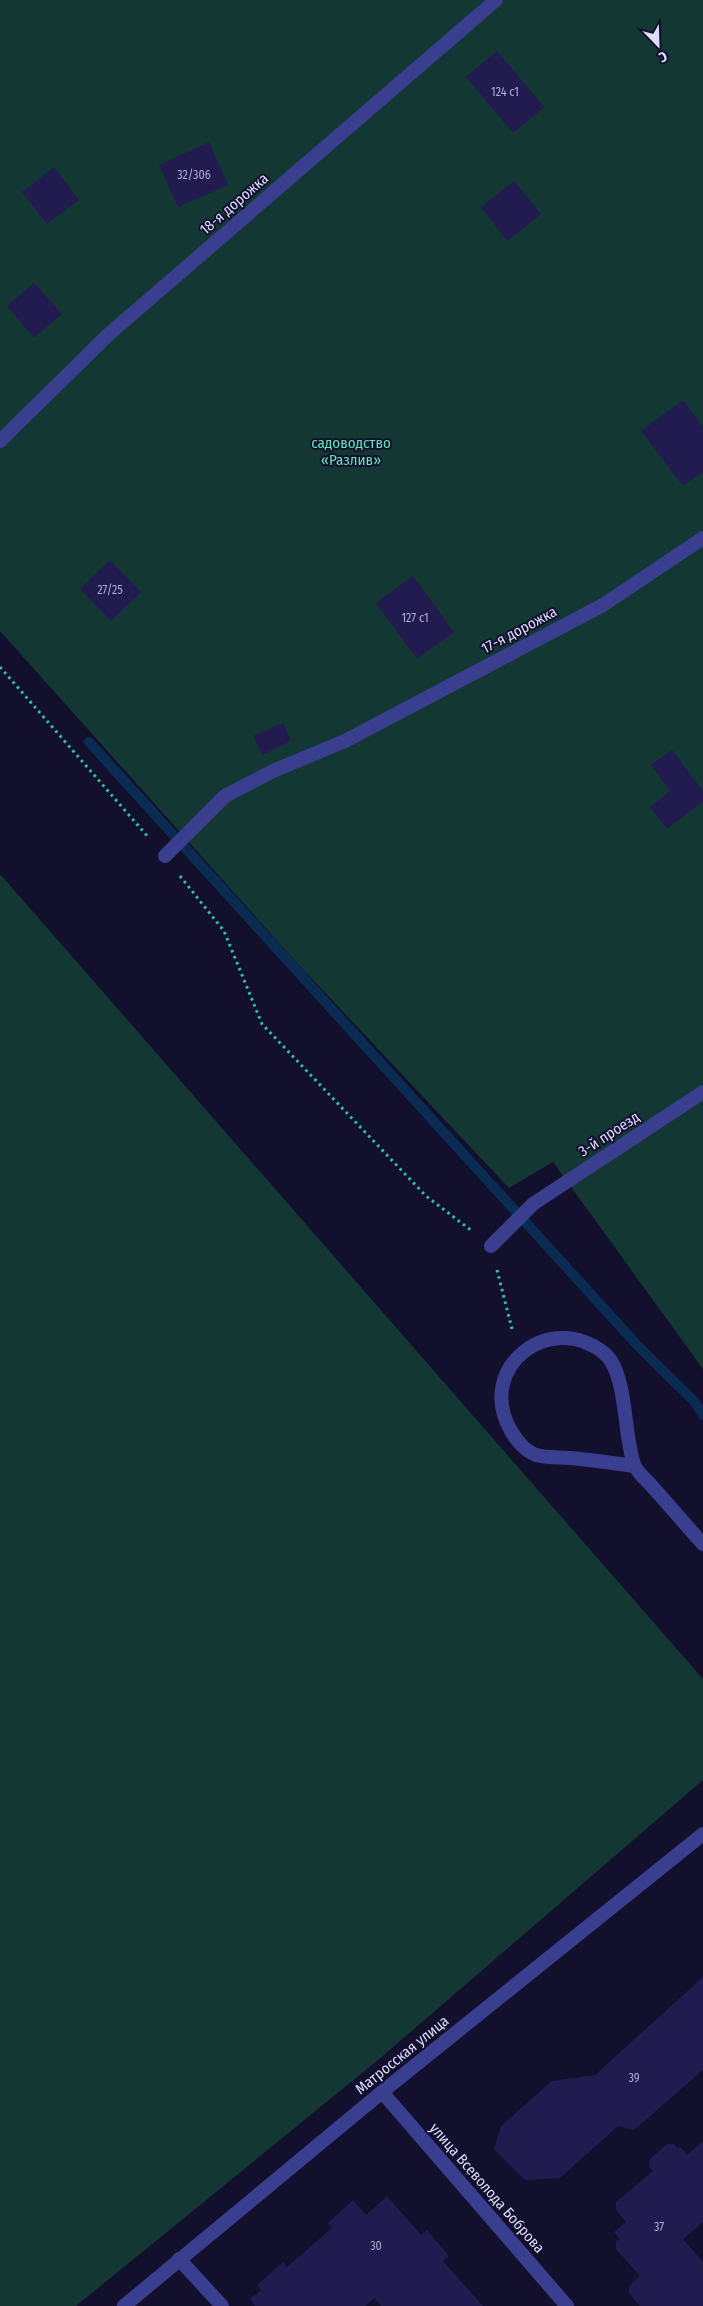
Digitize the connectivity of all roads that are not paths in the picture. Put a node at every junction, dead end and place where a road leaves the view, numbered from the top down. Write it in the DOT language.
graph roads {
  1 [pos="496,0"];
  2 [pos="0,441"];
  3 [pos="703,538"];
  4 [pos="169,852"];
  5 [pos="703,1092"];
  6 [pos="491,1246"];
  7 [pos="634,1466"];
  8 [pos="703,1544"];
  9 [pos="703,1834"];
  10 [pos="382,2092"];
  11 [pos="179,2258"];
  12 [pos="124,2306"];
  13 [pos="222,2306"];
  14 [pos="568,2306"];
  1 -- 2 [label="street, 18-я дорожка"];
  3 -- 4 [label="street, 17-я дорожка"];
  5 -- 6 [label="street, 3-й проезд"];
  7 -- 7 [label="street"];
  7 -- 8 [label="street"];
  9 -- 10 [label="street, Матросская улица"];
  10 -- 11 [label="street, Матросская улица"];
  10 -- 14 [label="street, улица Всеволода Боброва"];
  11 -- 12 [label="street, Матросская улица"];
  11 -- 13 [label="street"];
}
